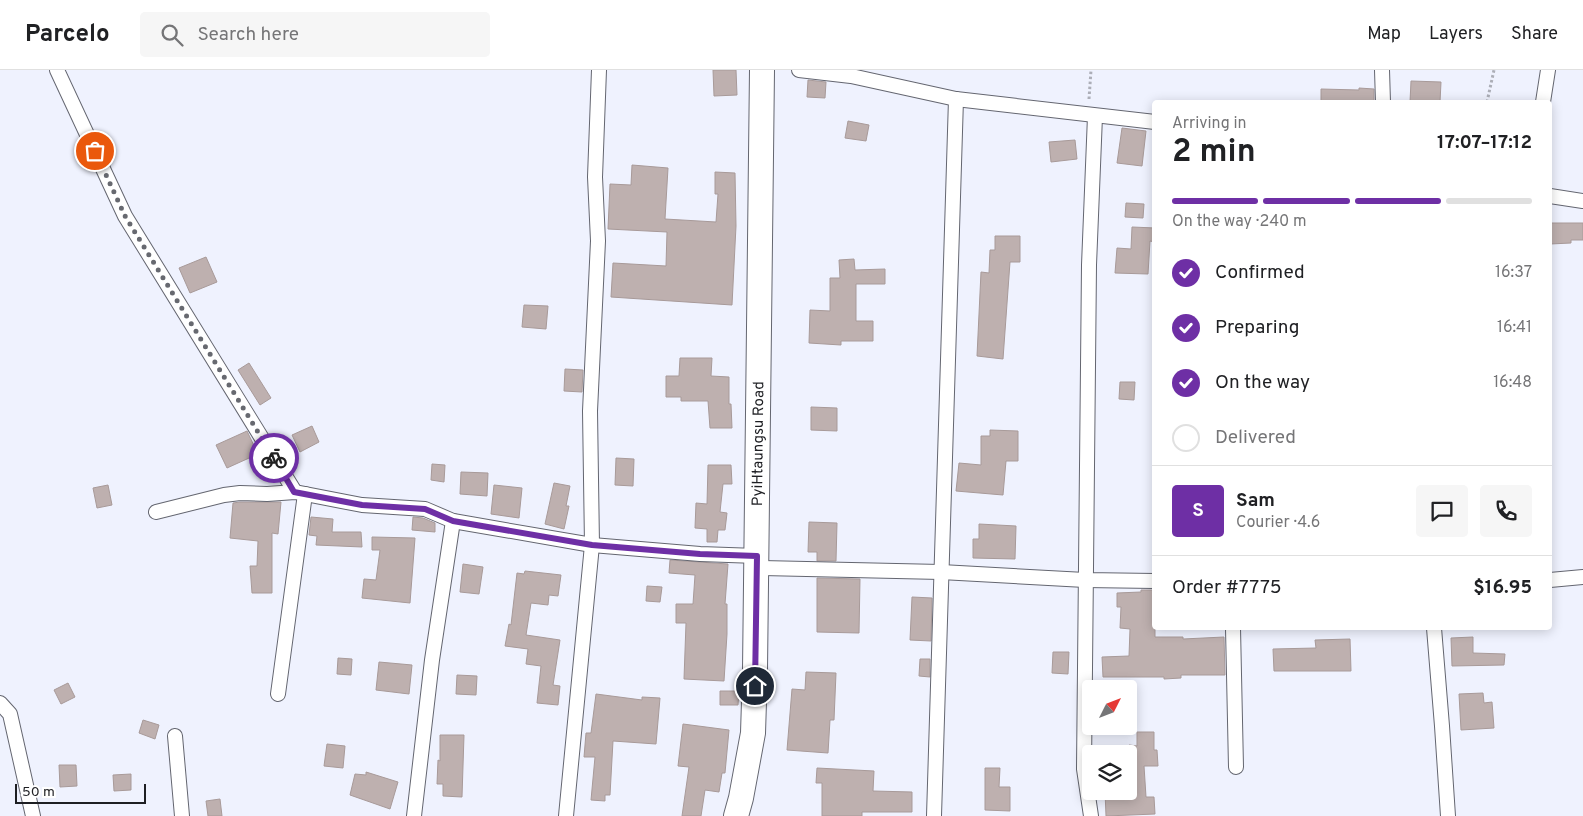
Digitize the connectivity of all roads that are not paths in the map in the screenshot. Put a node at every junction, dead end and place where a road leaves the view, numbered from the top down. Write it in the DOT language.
graph roads {
  1 [pos="57,70"];
  2 [pos="600,70"];
  3 [pos="762,70"];
  4 [pos="798,70"];
  5 [pos="1382,70"];
  6 [pos="1548,70"];
  7 [pos="956,99"];
  8 [pos="1383,100"];
  9 [pos="1543,100"];
  10 [pos="1091,115"];
  11 [pos="1152,122"];
  12 [pos="1552,196"];
  13 [pos="1583,201"];
  14 [pos="300,493"];
  15 [pos="156,512"];
  16 [pos="453,521"];
  17 [pos="592,545"];
  18 [pos="757,562"];
  19 [pos="941,572"];
  20 [pos="1583,577"];
  21 [pos="1085,580"];
  22 [pos="1552,580"];
  23 [pos="1152,581"];
  24 [pos="1233,630"];
  25 [pos="1434,630"];
  26 [pos="278,694"];
  27 [pos="0,703"];
  28 [pos="175,736"];
  29 [pos="1236,768"];
  30 [pos="33,816"];
  31 [pos="182,816"];
  32 [pos="414,816"];
  33 [pos="566,816"];
  34 [pos="736,816"];
  35 [pos="934,816"];
  36 [pos="1091,816"];
  37 [pos="1448,816"];
  1 -- 14 [label="street"];
  2 -- 17 [label="street"];
  3 -- 18 [label="highway, PyiHtaungsu Road"];
  4 -- 7 [label="street"];
  5 -- 8 [label="street"];
  6 -- 9 [label="street"];
  7 -- 10 [label="street"];
  7 -- 19 [label="street"];
  10 -- 11 [label="street"];
  10 -- 21 [label="street"];
  12 -- 13 [label="street"];
  14 -- 15 [label="street"];
  14 -- 16 [label="street"];
  14 -- 26 [label="street"];
  16 -- 17 [label="street"];
  16 -- 32 [label="street"];
  17 -- 18 [label="street"];
  17 -- 33 [label="street"];
  18 -- 19 [label="street"];
  18 -- 34 [label="highway, PyiHtaungsu Road"];
  19 -- 21 [label="street"];
  19 -- 35 [label="street"];
  20 -- 22 [label="street"];
  21 -- 23 [label="street"];
  21 -- 36 [label="street"];
  24 -- 29 [label="street"];
  25 -- 37 [label="street"];
  27 -- 30 [label="street"];
  28 -- 31 [label="street"];
}
